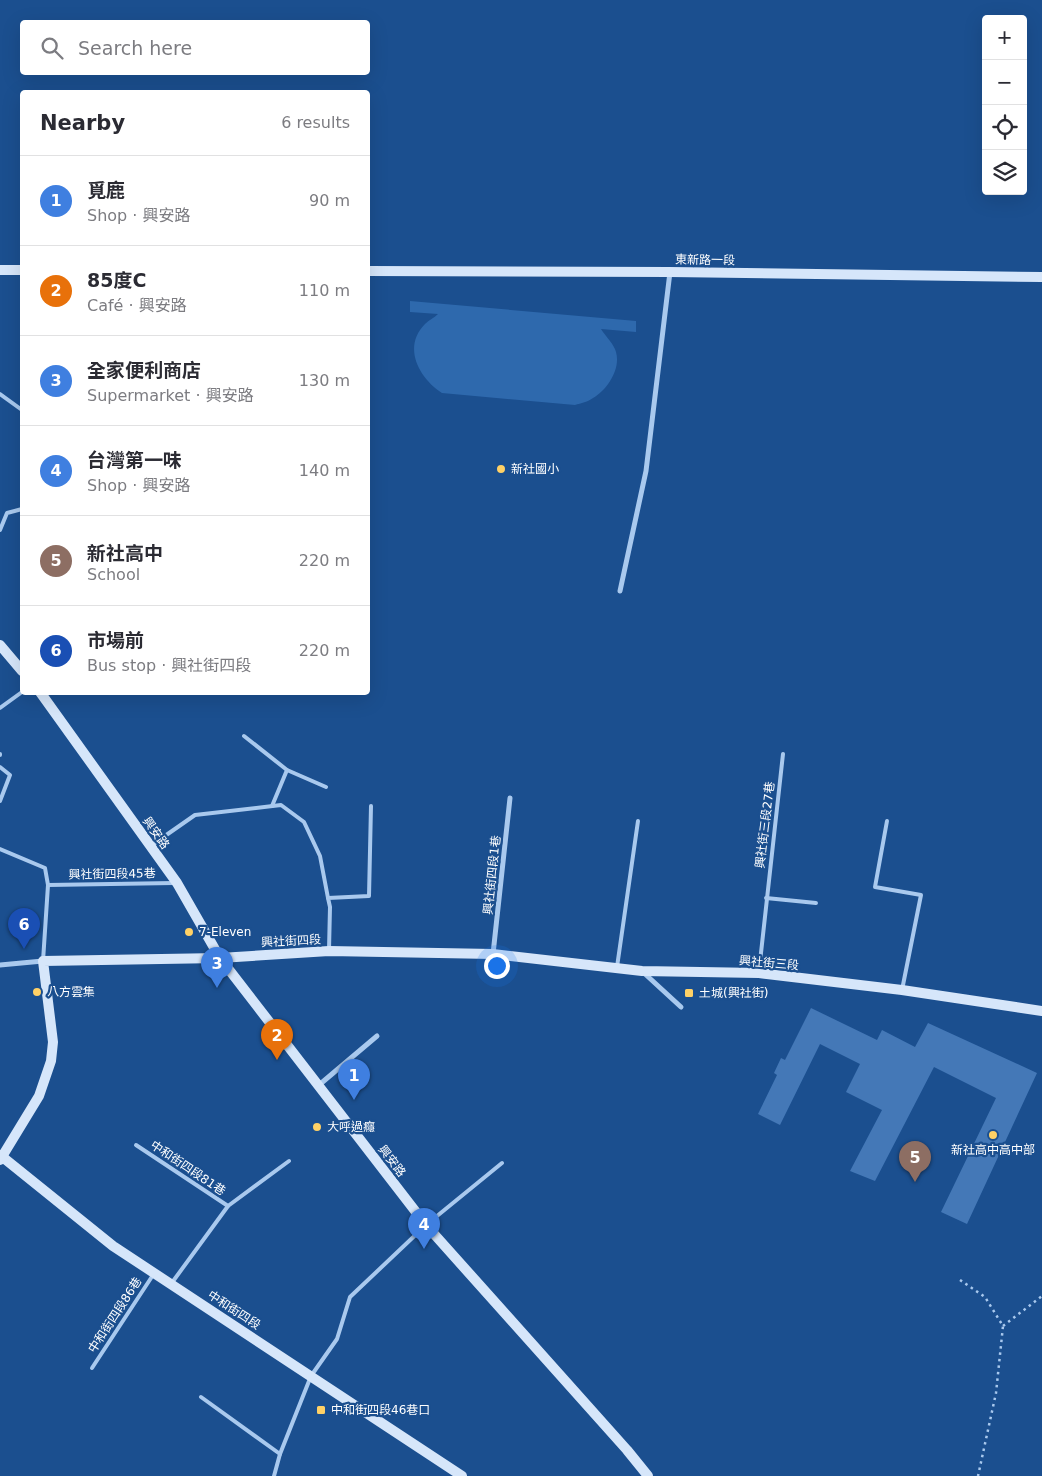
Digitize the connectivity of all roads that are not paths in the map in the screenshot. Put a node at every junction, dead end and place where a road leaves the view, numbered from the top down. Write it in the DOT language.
graph roads {
  1 [pos="0,270"];
  2 [pos="20,270"];
  3 [pos="370,271"];
  4 [pos="670,272"];
  5 [pos="1042,277"];
  6 [pos="0,394"];
  7 [pos="20,409"];
  8 [pos="20,510"];
  9 [pos="0,530"];
  10 [pos="620,591"];
  11 [pos="0,645"];
  12 [pos="20,669"];
  13 [pos="20,693"];
  14 [pos="42,695"];
  15 [pos="0,708"];
  16 [pos="244,736"];
  17 [pos="783,754"];
  18 [pos="0,767"];
  19 [pos="286,770"];
  20 [pos="326,787"];
  21 [pos="510,798"];
  22 [pos="0,801"];
  23 [pos="272,806"];
  24 [pos="371,806"];
  25 [pos="638,821"];
  26 [pos="887,821"];
  27 [pos="150,846"];
  28 [pos="0,849"];
  29 [pos="177,883"];
  30 [pos="48,885"];
  31 [pos="328,898"];
  32 [pos="766,898"];
  33 [pos="816,903"];
  34 [pos="329,951"];
  35 [pos="493,954"];
  36 [pos="220,958"];
  37 [pos="43,960"];
  38 [pos="0,965"];
  39 [pos="617,967"];
  40 [pos="642,971"];
  41 [pos="759,973"];
  42 [pos="902,990"];
  43 [pos="681,1007"];
  44 [pos="1042,1011"];
  45 [pos="377,1036"];
  46 [pos="318,1086"];
  47 [pos="136,1145"];
  48 [pos="1,1157"];
  49 [pos="289,1161"];
  50 [pos="502,1163"];
  51 [pos="228,1206"];
  52 [pos="426,1226"];
  53 [pos="154,1273"];
  54 [pos="171,1284"];
  55 [pos="92,1368"];
  56 [pos="311,1376"];
  57 [pos="201,1397"];
  58 [pos="280,1454"];
  59 [pos="274,1476"];
  60 [pos="462,1476"];
  61 [pos="648,1476"];
  1 -- 2 [label="street"];
  3 -- 4 [label="street, 東新路一段"];
  4 -- 5 [label="street, 東新路一段"];
  4 -- 10 [label="street"];
  6 -- 7 [label="lane"];
  8 -- 9 [label="lane"];
  11 -- 12 [label="street"];
  13 -- 15 [label="lane"];
  14 -- 27 [label="street, 興安路"];
  16 -- 19 [label="lane"];
  17 -- 32 [label="lane, 興社街三段27巷"];
  18 -- 22 [label="lane"];
  19 -- 20 [label="lane"];
  19 -- 23 [label="lane"];
  21 -- 35 [label="street, 興社街四段1巷"];
  23 -- 27 [label="lane"];
  23 -- 31 [label="lane"];
  24 -- 31 [label="lane"];
  25 -- 39 [label="lane"];
  26 -- 42 [label="lane"];
  27 -- 29 [label="street, 興安路"];
  28 -- 30 [label="lane"];
  29 -- 30 [label="lane, 興社街四段45巷"];
  29 -- 36 [label="street, 興安路"];
  30 -- 37 [label="lane"];
  31 -- 34 [label="lane"];
  32 -- 33 [label="lane"];
  32 -- 41 [label="lane, 興社街三段27巷"];
  34 -- 35 [label="street, 興社街四段"];
  34 -- 36 [label="street, 興社街四段"];
  35 -- 39 [label="street, 興社街三段"];
  36 -- 37 [label="street, 興社街四段"];
  36 -- 46 [label="street, 興安路"];
  37 -- 38 [label="street, 興社街四段"];
  37 -- 48 [label="street"];
  39 -- 40 [label="street, 興社街三段"];
  40 -- 41 [label="street, 興社街三段"];
  40 -- 43 [label="street"];
  41 -- 42 [label="street, 興社街三段"];
  42 -- 44 [label="street, 興社街三段"];
  45 -- 46 [label="street"];
  46 -- 52 [label="street, 興安路"];
  47 -- 51 [label="lane, 中和街四段81巷"];
  48 -- 53 [label="street, 中和街四段"];
  49 -- 51 [label="lane"];
  50 -- 52 [label="lane"];
  51 -- 54 [label="lane"];
  52 -- 56 [label="lane"];
  52 -- 61 [label="street, 興安路"];
  53 -- 54 [label="street, 中和街四段"];
  53 -- 55 [label="lane, 中和街四段86巷"];
  54 -- 56 [label="street, 中和街四段"];
  56 -- 58 [label="lane"];
  56 -- 60 [label="street, 中和街四段"];
  57 -- 58 [label="lane"];
  58 -- 59 [label="lane"];
}
